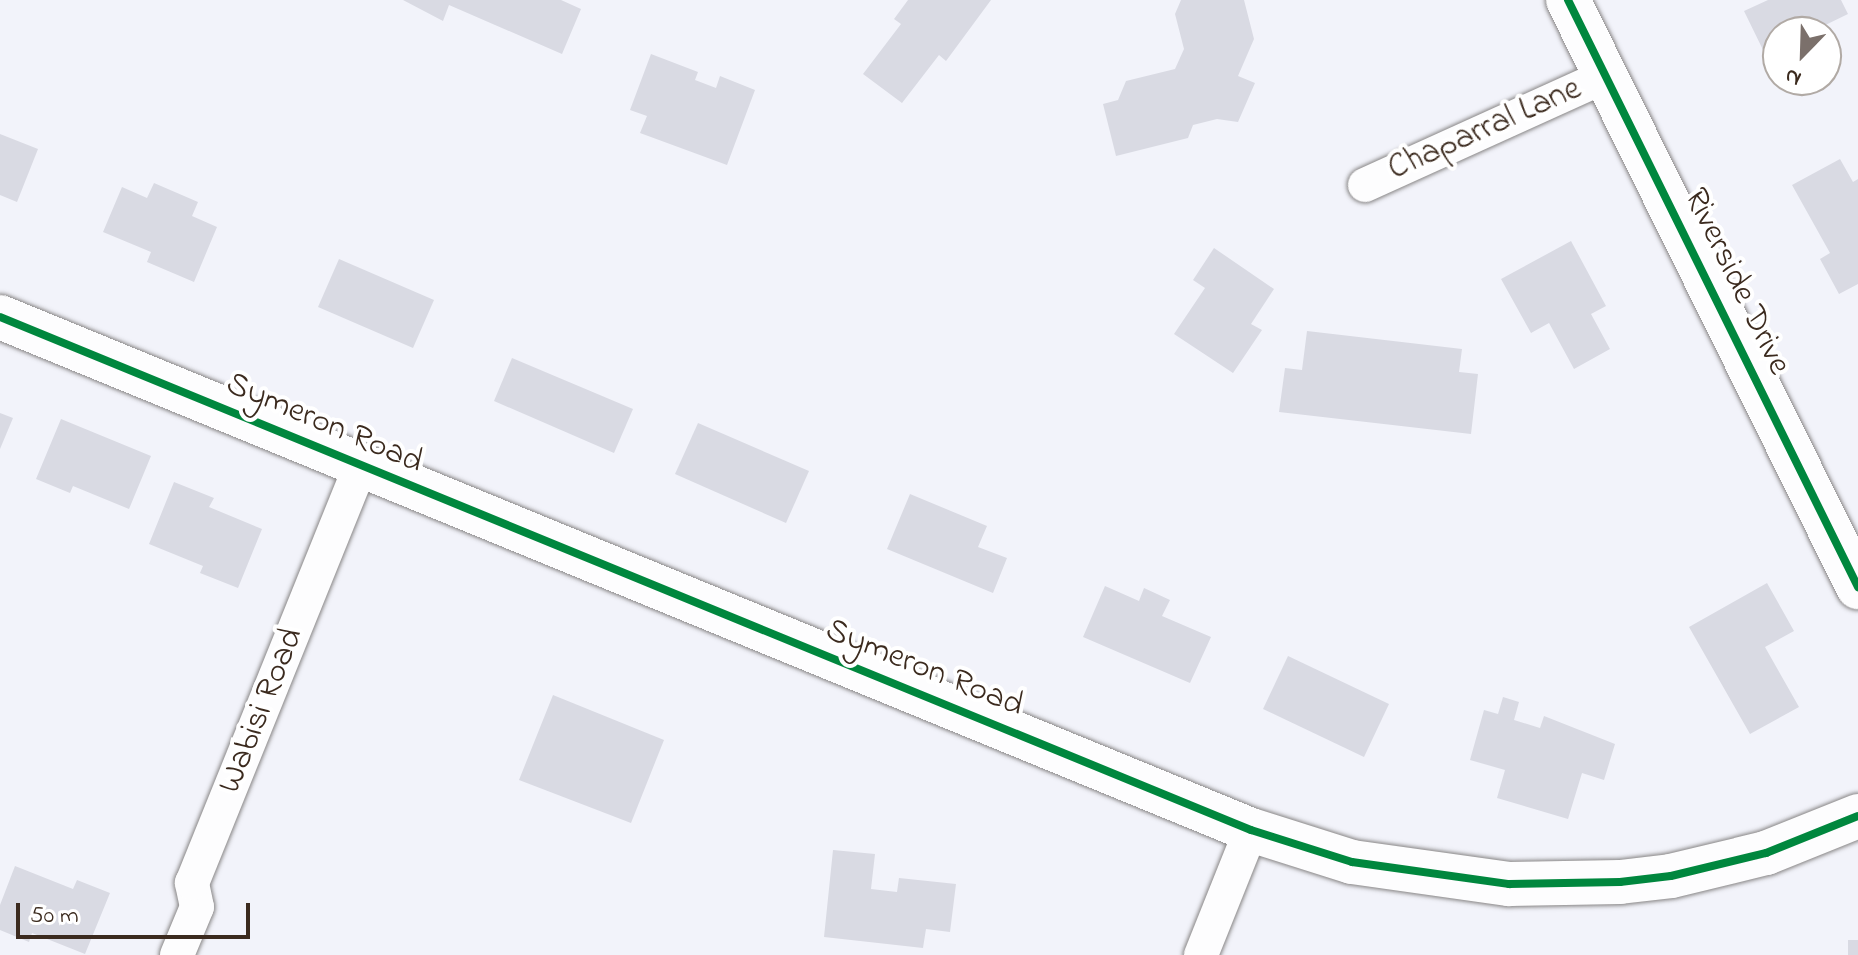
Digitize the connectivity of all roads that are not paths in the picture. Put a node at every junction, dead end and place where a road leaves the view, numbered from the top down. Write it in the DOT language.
graph roads {
  1 [pos="1568,0"];
  2 [pos="1605,76"];
  3 [pos="1365,185"];
  4 [pos="0,317"];
  5 [pos="360,468"];
  6 [pos="1858,587"];
  7 [pos="1858,816"];
  8 [pos="1251,830"];
  9 [pos="177,955"];
  10 [pos="1201,955"];
  1 -- 2 [label="street, Riverside Drive"];
  2 -- 3 [label="street, Chaparral Lane"];
  2 -- 6 [label="street, Riverside Drive"];
  4 -- 5 [label="street, Symeron Road"];
  5 -- 8 [label="street, Symeron Road"];
  5 -- 9 [label="street, Wabisi Road"];
  7 -- 8 [label="street, Symeron Road"];
  8 -- 10 [label="street"];
}
